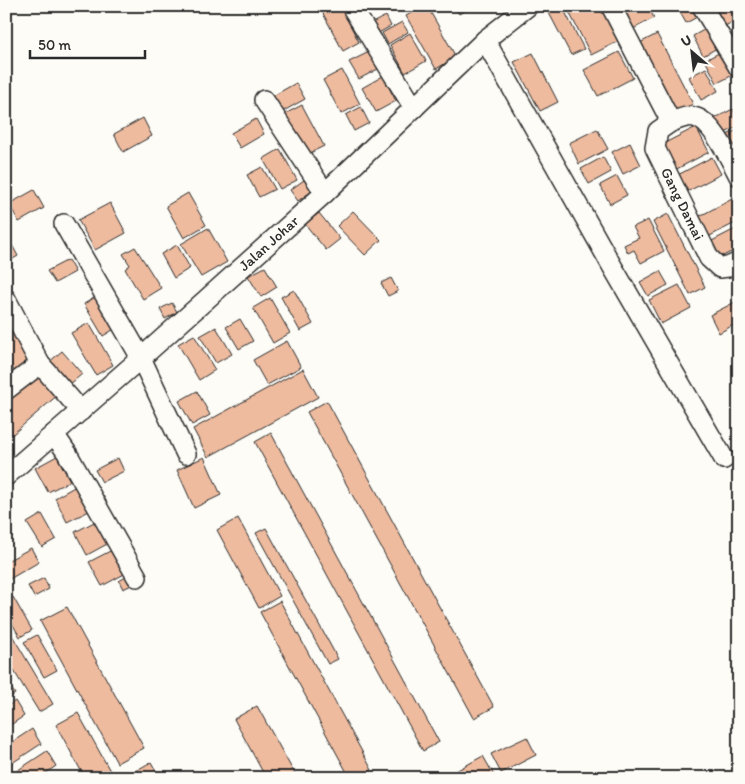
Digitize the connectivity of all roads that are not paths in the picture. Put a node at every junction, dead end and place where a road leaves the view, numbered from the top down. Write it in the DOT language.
graph roads {
  1 [pos="351,6"];
  2 [pos="528,6"];
  3 [pos="611,6"];
  4 [pos="702,6"];
  5 [pos="485,40"];
  6 [pos="739,68"];
  7 [pos="264,100"];
  8 [pos="414,108"];
  9 [pos="671,122"];
  10 [pos="739,176"];
  11 [pos="325,192"];
  12 [pos="64,224"];
  13 [pos="739,262"];
  14 [pos="6,299"];
  15 [pos="141,358"];
  16 [pos="40,364"];
  17 [pos="6,390"];
  18 [pos="81,411"];
  19 [pos="54,434"];
  20 [pos="186,454"];
  21 [pos="724,459"];
  22 [pos="6,476"];
  23 [pos="137,577"];
  1 -- 8 [label="street"];
  2 -- 5 [label="street, Jalan Johar"];
  3 -- 9 [label="street"];
  4 -- 6 [label="street"];
  5 -- 8 [label="street, Jalan Johar"];
  5 -- 21 [label="street"];
  7 -- 11 [label="street"];
  8 -- 11 [label="street, Jalan Johar"];
  9 -- 10 [label="street"];
  9 -- 13 [label="street, Gang Damai"];
  11 -- 15 [label="street, Jalan Johar"];
  12 -- 15 [label="street"];
  14 -- 16 [label="street"];
  15 -- 18 [label="street, Jalan Johar"];
  15 -- 20 [label="street"];
  16 -- 17 [label="street"];
  16 -- 18 [label="street"];
  18 -- 19 [label="street, Jalan Johar"];
  19 -- 22 [label="street, Jalan Johar"];
  19 -- 23 [label="street"];
}
